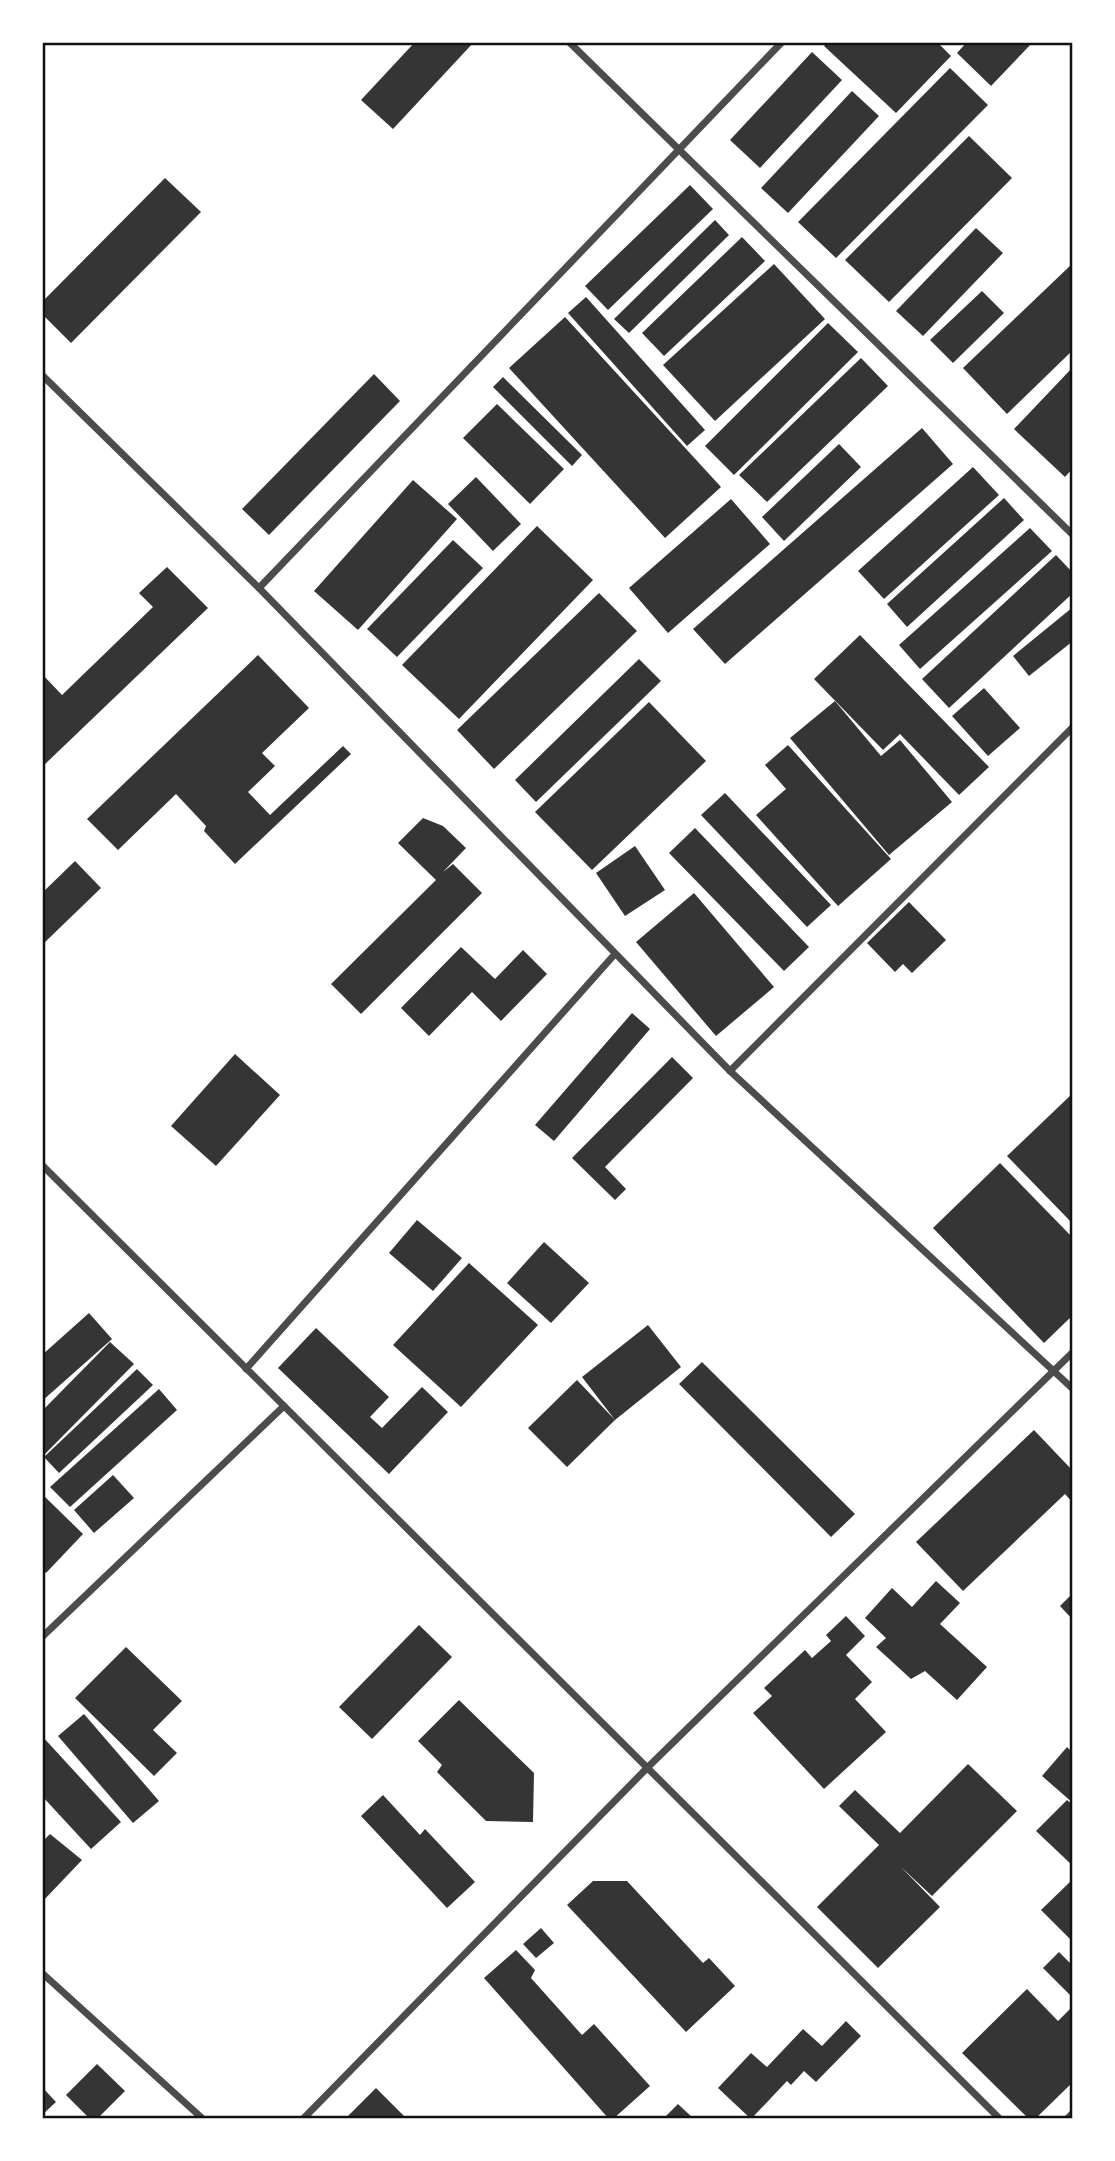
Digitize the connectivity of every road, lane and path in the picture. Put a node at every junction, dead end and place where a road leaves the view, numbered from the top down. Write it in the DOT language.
graph roads {
  1 [pos="569,42"];
  2 [pos="782,42"];
  3 [pos="680,151"];
  4 [pos="42,375"];
  5 [pos="1073,535"];
  6 [pos="260,588"];
  7 [pos="1073,727"];
  8 [pos="614,955"];
  9 [pos="730,1071"];
  10 [pos="42,1166"];
  11 [pos="1073,1352"];
  12 [pos="246,1369"];
  13 [pos="1054,1369"];
  14 [pos="1073,1389"];
  15 [pos="284,1406"];
  16 [pos="42,1637"];
  17 [pos="648,1768"];
  18 [pos="42,1973"];
  19 [pos="1073,2113"];
  20 [pos="203,2119"];
  21 [pos="303,2119"];
  22 [pos="1000,2119"];
  23 [pos="1067,2119"];
  1 -- 3 [label="street"];
  2 -- 3 [label="street"];
  3 -- 5 [label="street"];
  3 -- 6 [label="street"];
  4 -- 6 [label="street"];
  6 -- 8 [label="street"];
  7 -- 9 [label="street"];
  8 -- 9 [label="street"];
  8 -- 12 [label="street"];
  9 -- 13 [label="street"];
  10 -- 12 [label="street"];
  11 -- 13 [label="street"];
  12 -- 15 [label="street"];
  13 -- 14 [label="street"];
  13 -- 17 [label="street"];
  15 -- 16 [label="street"];
  15 -- 17 [label="street"];
  17 -- 21 [label="street"];
  17 -- 22 [label="street"];
  18 -- 20 [label="street"];
  19 -- 23 [label="street"];
}
